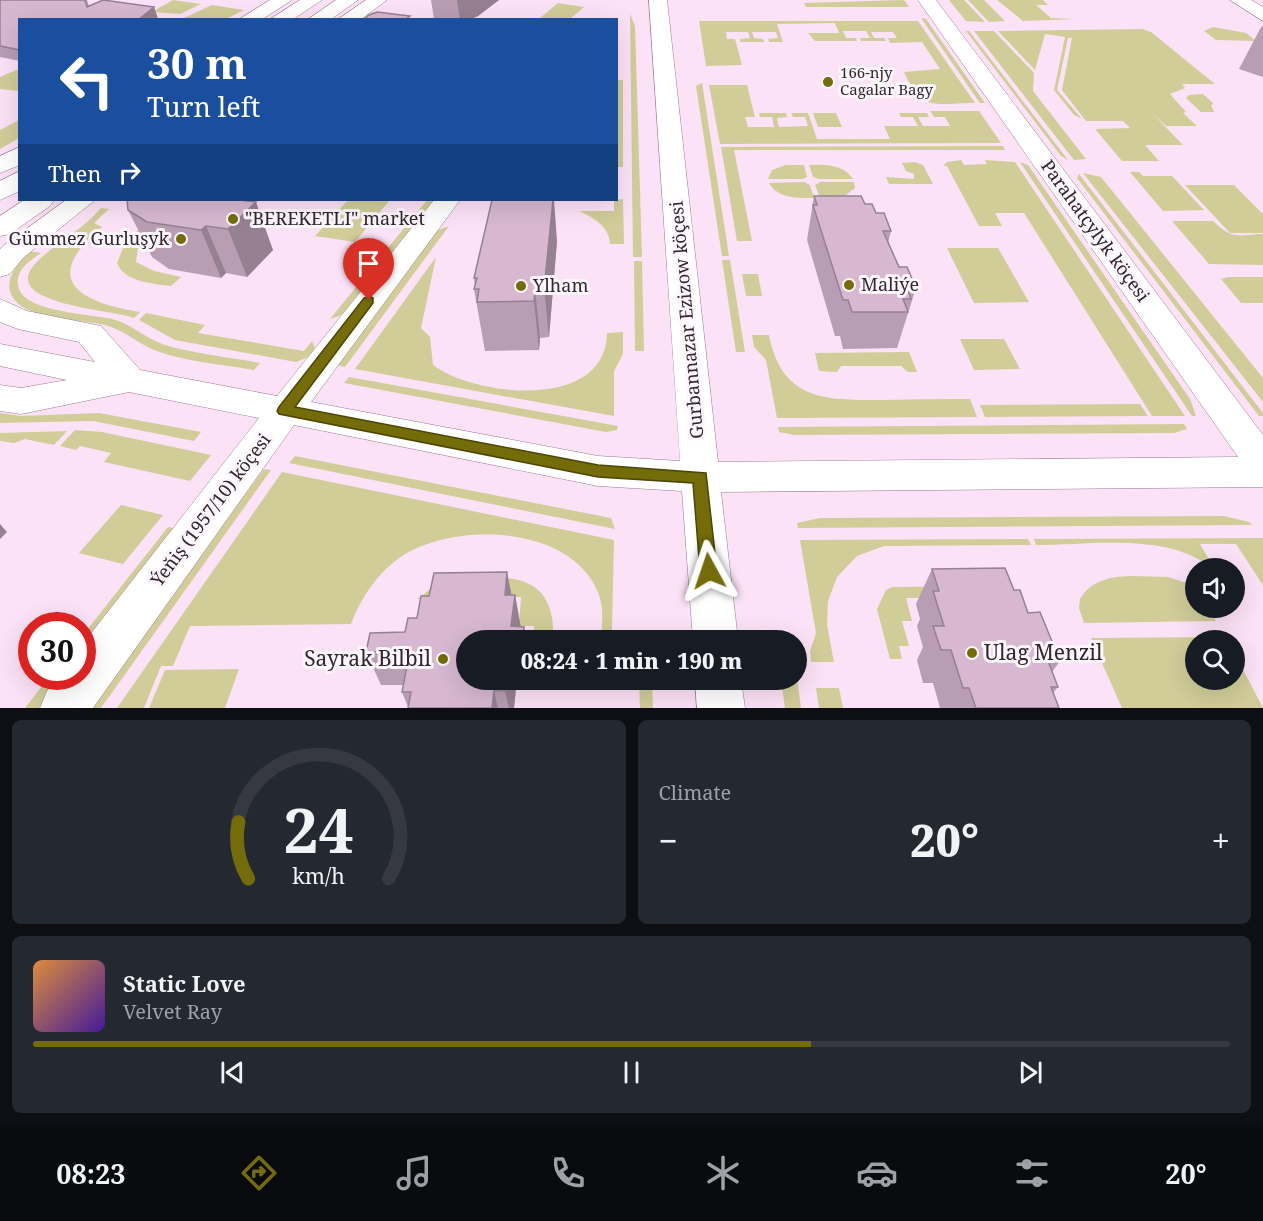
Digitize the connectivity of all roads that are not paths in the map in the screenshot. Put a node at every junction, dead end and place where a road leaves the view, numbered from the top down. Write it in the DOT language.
graph roads {
  1 [pos="253,0"];
  2 [pos="313,0"];
  3 [pos="350,0"];
  4 [pos="378,0"];
  5 [pos="658,0"];
  6 [pos="927,0"];
  7 [pos="1239,0"];
  8 [pos="279,8"];
  9 [pos="1263,15"];
  10 [pos="252,18"];
  11 [pos="319,18"];
  12 [pos="349,18"];
  13 [pos="18,155"];
  14 [pos="0,166"];
  15 [pos="18,180"];
  16 [pos="0,192"];
  17 [pos="40,201"];
  18 [pos="81,201"];
  19 [pos="446,201"];
  20 [pos="0,228"];
  21 [pos="0,268"];
  22 [pos="0,309"];
  23 [pos="0,355"];
  24 [pos="129,380"];
  25 [pos="0,398"];
  26 [pos="285,411"];
  27 [pos="1263,463"];
  28 [pos="1263,472"];
  29 [pos="700,477"];
  30 [pos="714,630"];
  31 [pos="719,690"];
  32 [pos="64,708"];
  33 [pos="721,708"];
  1 -- 8 [label="street"];
  2 -- 8 [label="street"];
  3 -- 11 [label="street"];
  4 -- 12 [label="street"];
  5 -- 29 [label="street, Gurbannazar Ezizow köçesi"];
  6 -- 27 [label="street, Parahatçylyk köçesi"];
  7 -- 9 [label="street"];
  8 -- 10 [label="street"];
  13 -- 14 [label="street"];
  15 -- 16 [label="street"];
  17 -- 20 [label="street"];
  18 -- 21 [label="street"];
  19 -- 26 [label="street, Ýeňiş (1957/10) köçesi"];
  22 -- 24 [label="street"];
  23 -- 24 [label="street"];
  24 -- 25 [label="street"];
  24 -- 26 [label="street"];
  26 -- 29 [label="street"];
  26 -- 32 [label="street, Ýeňiş (1957/10) köçesi"];
  28 -- 29 [label="street"];
  29 -- 30 [label="street, Gurbannazar Ezizow köçesi"];
  31 -- 33 [label="street"];
}
